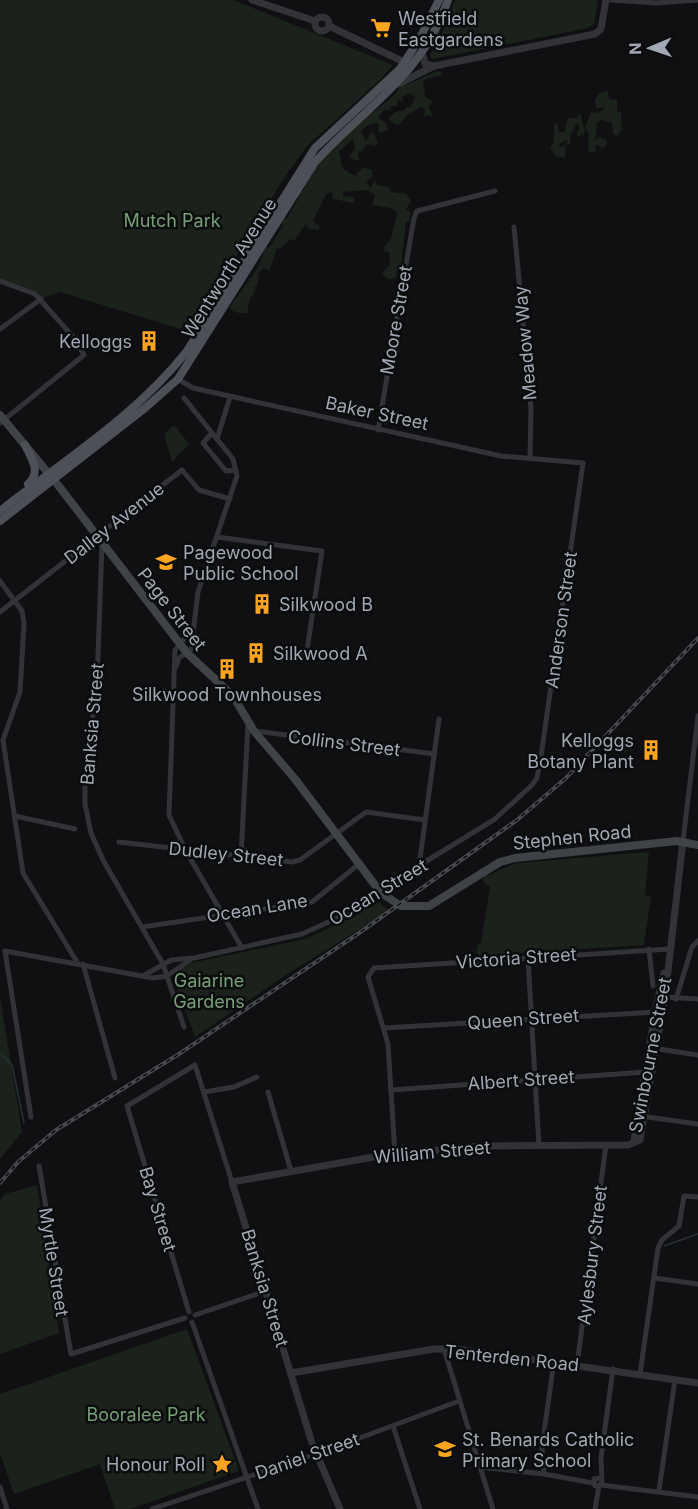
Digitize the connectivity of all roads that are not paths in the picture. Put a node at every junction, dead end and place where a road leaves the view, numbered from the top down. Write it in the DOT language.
graph roads {
  1 [pos="439,0"];
  2 [pos="448,0"];
  3 [pos="606,0"];
  4 [pos="611,0"];
  5 [pos="698,0"];
  6 [pos="257,1"];
  7 [pos="422,52"];
  8 [pos="408,65"];
  9 [pos="434,66"];
  10 [pos="396,86"];
  11 [pos="495,191"];
  12 [pos="514,228"];
  13 [pos="0,281"];
  14 [pos="41,299"];
  15 [pos="0,329"];
  16 [pos="170,372"];
  17 [pos="177,379"];
  18 [pos="230,397"];
  19 [pos="184,398"];
  20 [pos="1,419"];
  21 [pos="378,430"];
  22 [pos="212,433"];
  23 [pos="217,439"];
  24 [pos="25,445"];
  25 [pos="530,459"];
  26 [pos="583,463"];
  27 [pos="236,470"];
  28 [pos="51,477"];
  29 [pos="14,499"];
  30 [pos="230,499"];
  31 [pos="0,511"];
  32 [pos="0,521"];
  33 [pos="97,536"];
  34 [pos="217,537"];
  35 [pos="102,543"];
  36 [pos="0,580"];
  37 [pos="15,600"];
  38 [pos="0,612"];
  39 [pos="192,628"];
  40 [pos="178,642"];
  41 [pos="307,650"];
  42 [pos="187,653"];
  43 [pos="175,671"];
  44 [pos="698,716"];
  45 [pos="439,719"];
  46 [pos="248,723"];
  47 [pos="254,731"];
  48 [pos="435,754"];
  49 [pos="537,778"];
  50 [pos="15,816"];
  51 [pos="425,820"];
  52 [pos="75,829"];
  53 [pos="336,833"];
  54 [pos="683,841"];
  55 [pos="120,842"];
  56 [pos="698,845"];
  57 [pos="186,851"];
  58 [pos="241,856"];
  59 [pos="360,864"];
  60 [pos="419,866"];
  61 [pos="381,892"];
  62 [pos="392,901"];
  63 [pos="224,914"];
  64 [pos="142,927"];
  65 [pos="698,941"];
  66 [pos="242,948"];
  67 [pos="649,949"];
  68 [pos="670,949"];
  69 [pos="194,958"];
  70 [pos="528,958"];
  71 [pos="80,963"];
  72 [pos="163,964"];
  73 [pos="143,976"];
  74 [pos="167,976"];
  75 [pos="653,986"];
  76 [pos="662,996"];
  77 [pos="676,999"];
  78 [pos="698,999"];
  79 [pos="659,1013"];
  80 [pos="532,1019"];
  81 [pos="184,1027"];
  82 [pos="384,1028"];
  83 [pos="653,1049"];
  84 [pos="698,1054"];
  85 [pos="649,1073"];
  86 [pos="257,1077"];
  87 [pos="115,1078"];
  88 [pos="536,1079"];
  89 [pos="391,1090"];
  90 [pos="204,1092"];
  91 [pos="268,1092"];
  92 [pos="127,1106"];
  93 [pos="642,1116"];
  94 [pos="31,1117"];
  95 [pos="698,1124"];
  96 [pos="634,1142"];
  97 [pos="606,1145"];
  98 [pos="539,1146"];
  99 [pos="395,1154"];
  100 [pos="39,1166"];
  101 [pos="291,1171"];
  102 [pos="232,1182"];
  103 [pos="698,1197"];
  104 [pos="654,1278"];
  105 [pos="698,1284"];
  106 [pos="266,1291"];
  107 [pos="190,1315"];
  108 [pos="444,1349"];
  109 [pos="554,1361"];
  110 [pos="577,1365"];
  111 [pos="612,1370"];
  112 [pos="291,1373"];
  113 [pos="640,1374"];
  114 [pos="675,1380"];
  115 [pos="698,1383"];
  116 [pos="459,1401"];
  117 [pos="393,1426"];
  118 [pos="316,1454"];
  119 [pos="479,1467"];
  120 [pos="544,1474"];
  121 [pos="246,1477"];
  122 [pos="598,1482"];
  123 [pos="0,1486"];
  124 [pos="659,1491"];
  125 [pos="698,1497"];
  126 [pos="153,1508"];
  127 [pos="7,1509"];
  128 [pos="258,1509"];
  129 [pos="340,1509"];
  130 [pos="420,1509"];
  131 [pos="493,1509"];
  132 [pos="595,1509"];
  1 -- 8 [label="main road, Wentworth Avenue"];
  2 -- 7 [label="main road, Wentworth Avenue"];
  3 -- 9 [label="street"];
  4 -- 5 [label="street"];
  6 -- 8 [label="street"];
  7 -- 8 [label="main road, Wentworth Avenue"];
  7 -- 9 [label="street"];
  8 -- 10 [label="main road, Wentworth Avenue"];
  8 -- 16 [label="main road, Wentworth Avenue"];
  9 -- 10 [label="street"];
  10 -- 17 [label="main road, Wentworth Avenue"];
  11 -- 21 [label="street, Moore Street"];
  12 -- 25 [label="street, Meadow Way"];
  13 -- 14 [label="street"];
  14 -- 15 [label="street"];
  14 -- 20 [label="street"];
  16 -- 17 [label="main road, Baker Street"];
  16 -- 28 [label="main road, Wentworth Avenue"];
  17 -- 18 [label="street, Baker Street"];
  17 -- 28 [label="main road, Wentworth Avenue"];
  18 -- 21 [label="street, Baker Street"];
  18 -- 23 [label="street"];
  19 -- 22 [label="street"];
  20 -- 24 [label="main road, Page Street"];
  21 -- 25 [label="street, Baker Street"];
  22 -- 23 [label="street"];
  22 -- 27 [label="street"];
  23 -- 27 [label="street"];
  24 -- 28 [label="main road, Page Street"];
  24 -- 29 [label="main road"];
  25 -- 26 [label="street, Baker Street"];
  26 -- 49 [label="street, Anderson Street"];
  27 -- 30 [label="street"];
  28 -- 29 [label="main road, Wentworth Avenue"];
  28 -- 32 [label="main road, Wentworth Avenue"];
  28 -- 33 [label="main road, Page Street"];
  29 -- 31 [label="main road, Wentworth Avenue"];
  30 -- 33 [label="street, Dalley Avenue"];
  30 -- 34 [label="street"];
  33 -- 35 [label="main road, Page Street"];
  33 -- 37 [label="street, Dalley Avenue"];
  34 -- 39 [label="street"];
  34 -- 41 [label="street"];
  35 -- 40 [label="main road, Page Street"];
  35 -- 64 [label="street, Banksia Street"];
  36 -- 37 [label="street"];
  37 -- 38 [label="street, Dalley Avenue"];
  37 -- 50 [label="street"];
  39 -- 40 [label="street"];
  39 -- 42 [label="street"];
  40 -- 42 [label="main road, Page Street"];
  40 -- 43 [label="street"];
  42 -- 43 [label="street"];
  42 -- 46 [label="main road, Page Street"];
  43 -- 57 [label="street"];
  44 -- 54 [label="street, Swinbourne Street"];
  45 -- 48 [label="street"];
  46 -- 47 [label="main road, Page Street"];
  46 -- 58 [label="street"];
  47 -- 48 [label="street, Collins Street"];
  47 -- 53 [label="main road, Page Street"];
  48 -- 51 [label="street"];
  49 -- 60 [label="street, Ocean Street"];
  50 -- 52 [label="street"];
  50 -- 71 [label="street"];
  51 -- 53 [label="street, Dudley Street"];
  51 -- 60 [label="street"];
  53 -- 58 [label="street, Dudley Street"];
  53 -- 59 [label="main road, Page Street"];
  54 -- 56 [label="main road, Stephen Road"];
  54 -- 62 [label="main road, Stephen Road"];
  54 -- 68 [label="street, Swinbourne Street"];
  55 -- 57 [label="street, Dudley Street"];
  57 -- 58 [label="street, Dudley Street"];
  57 -- 63 [label="street"];
  59 -- 61 [label="main road, Page Street"];
  59 -- 63 [label="street, Ocean Lane"];
  60 -- 61 [label="street, Ocean Street"];
  61 -- 62 [label="main road, Page Street"];
  61 -- 66 [label="street, Ocean Street"];
  63 -- 64 [label="street, Ocean Lane"];
  63 -- 66 [label="street"];
  64 -- 72 [label="street, Banksia Street"];
  65 -- 77 [label="street"];
  66 -- 69 [label="street, Ocean Street"];
  67 -- 68 [label="street, Victoria Street"];
  67 -- 70 [label="street, Victoria Street"];
  67 -- 75 [label="street, Swinbourne Street"];
  68 -- 76 [label="street, Swinbourne Street"];
  69 -- 72 [label="street, Ocean Street"];
  69 -- 74 [label="street, Ocean Street"];
  70 -- 80 [label="street"];
  70 -- 82 [label="street, Victoria Street"];
  71 -- 73 [label="street"];
  71 -- 87 [label="street"];
  71 -- 94 [label="street"];
  72 -- 73 [label="street, Ocean Street"];
  72 -- 74 [label="street, Banksia Street"];
  73 -- 74 [label="street"];
  74 -- 81 [label="street, Banksia Street"];
  76 -- 77 [label="street"];
  76 -- 79 [label="street, Swinbourne Street"];
  77 -- 78 [label="street"];
  79 -- 80 [label="street, Queen Street"];
  79 -- 83 [label="street, Swinbourne Street"];
  80 -- 82 [label="street, Queen Street"];
  80 -- 88 [label="street"];
  82 -- 89 [label="street"];
  83 -- 84 [label="street"];
  83 -- 85 [label="street, Swinbourne Street"];
  85 -- 88 [label="street, Albert Street"];
  85 -- 93 [label="street, Swinbourne Street"];
  86 -- 90 [label="street"];
  88 -- 89 [label="street, Albert Street"];
  88 -- 98 [label="street"];
  89 -- 99 [label="street"];
  90 -- 92 [label="street, Banksia Street"];
  90 -- 102 [label="street, Banksia Street"];
  91 -- 101 [label="street"];
  92 -- 107 [label="street, Bay Street"];
  93 -- 95 [label="street"];
  93 -- 96 [label="street, Swinbourne Street"];
  96 -- 97 [label="street, William Street"];
  97 -- 98 [label="street, William Street"];
  97 -- 110 [label="street, Aylesbury Street"];
  98 -- 99 [label="street, William Street"];
  99 -- 101 [label="street, William Street"];
  100 -- 107 [label="street, Myrtle Street"];
  101 -- 102 [label="street, William Street"];
  102 -- 106 [label="street, Banksia Street"];
  103 -- 104 [label="street"];
  104 -- 105 [label="street"];
  104 -- 113 [label="street"];
  106 -- 107 [label="street"];
  106 -- 112 [label="street, Banksia Street"];
  107 -- 121 [label="street"];
  108 -- 109 [label="street, Tenterden Road"];
  108 -- 112 [label="street, Tenterden Road"];
  108 -- 116 [label="street"];
  109 -- 110 [label="street, Tenterden Road"];
  109 -- 120 [label="street"];
  110 -- 111 [label="street, Tenterden Road"];
  111 -- 113 [label="street, Tenterden Road"];
  111 -- 122 [label="street"];
  112 -- 118 [label="street, Banksia Street"];
  113 -- 114 [label="street, Tenterden Road"];
  114 -- 115 [label="street, Tenterden Road"];
  114 -- 124 [label="street"];
  116 -- 117 [label="street, Daniel Street"];
  116 -- 119 [label="street"];
  117 -- 118 [label="street, Daniel Street"];
  117 -- 130 [label="street"];
  118 -- 121 [label="street, Daniel Street"];
  118 -- 129 [label="street, Banksia Street"];
  119 -- 120 [label="street"];
  119 -- 131 [label="street"];
  120 -- 122 [label="street"];
  121 -- 126 [label="street, Daniel Street"];
  121 -- 128 [label="street"];
  122 -- 124 [label="street"];
  122 -- 132 [label="street"];
  123 -- 127 [label="street"];
  124 -- 125 [label="street"];
}
